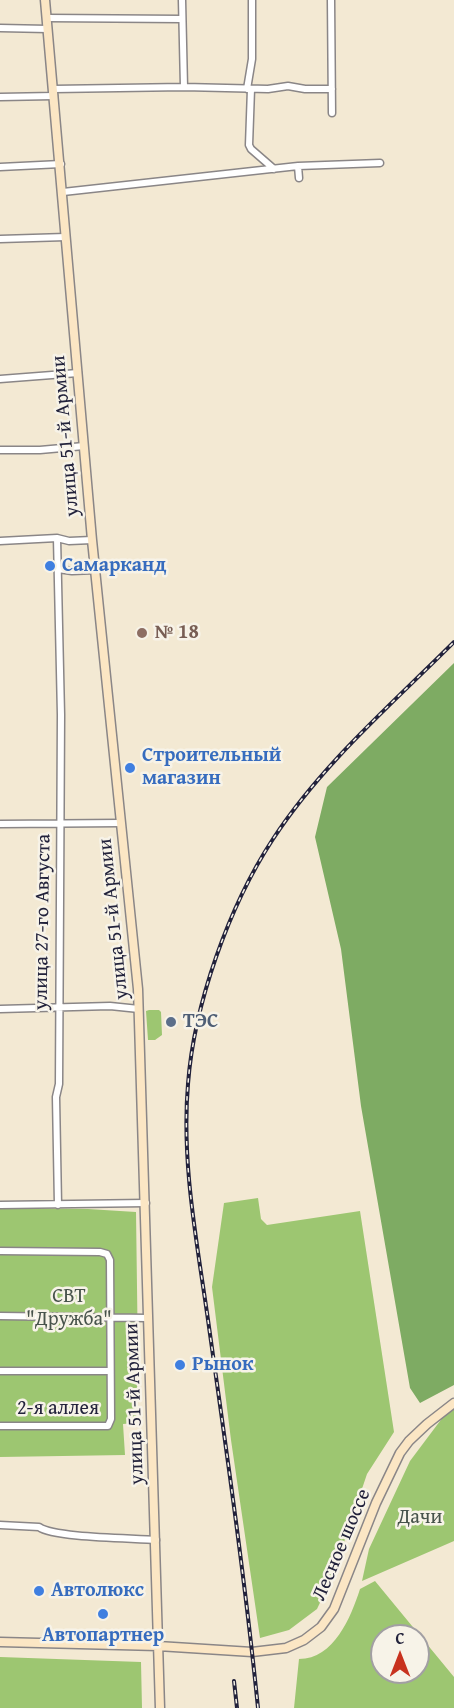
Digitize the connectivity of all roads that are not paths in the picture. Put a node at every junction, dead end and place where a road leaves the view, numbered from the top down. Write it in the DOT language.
graph roads {
  1 [pos="45,0"];
  2 [pos="182,0"];
  3 [pos="252,0"];
  4 [pos="331,0"];
  5 [pos="47,18"];
  6 [pos="182,19"];
  7 [pos="0,28"];
  8 [pos="48,29"];
  9 [pos="184,87"];
  10 [pos="249,89"];
  11 [pos="332,89"];
  12 [pos="54,92"];
  13 [pos="0,98"];
  14 [pos="333,113"];
  15 [pos="380,163"];
  16 [pos="61,164"];
  17 [pos="298,166"];
  18 [pos="0,167"];
  19 [pos="274,169"];
  20 [pos="299,178"];
  21 [pos="63,192"];
  22 [pos="66,237"];
  23 [pos="0,239"];
  24 [pos="78,374"];
  25 [pos="0,379"];
  26 [pos="84,446"];
  27 [pos="0,450"];
  28 [pos="57,538"];
  29 [pos="92,540"];
  30 [pos="0,541"];
  31 [pos="58,568"];
  32 [pos="95,570"];
  33 [pos="121,823"];
  34 [pos="0,824"];
  35 [pos="60,824"];
  36 [pos="58,1008"];
  37 [pos="0,1009"];
  38 [pos="139,1009"];
  39 [pos="146,1203"];
  40 [pos="58,1205"];
  41 [pos="0,1206"];
  42 [pos="0,1251"];
  43 [pos="0,1316"];
  44 [pos="110,1317"];
  45 [pos="148,1318"];
  46 [pos="0,1371"];
  47 [pos="109,1371"];
  48 [pos="454,1403"];
  49 [pos="0,1426"];
  50 [pos="0,1525"];
  51 [pos="156,1539"];
  52 [pos="0,1642"];
  53 [pos="158,1646"];
  54 [pos="160,1708"];
  1 -- 5 [label="main road"];
  2 -- 6 [label="street"];
  3 -- 10 [label="street"];
  4 -- 11 [label="street"];
  5 -- 6 [label="street"];
  5 -- 8 [label="main road"];
  6 -- 9 [label="street"];
  7 -- 8 [label="street"];
  8 -- 12 [label="main road"];
  9 -- 10 [label="street"];
  9 -- 12 [label="street"];
  10 -- 11 [label="street"];
  10 -- 19 [label="street"];
  11 -- 14 [label="street"];
  12 -- 13 [label="street"];
  12 -- 16 [label="main road, улица 51-й Армии"];
  15 -- 17 [label="street"];
  16 -- 18 [label="street"];
  16 -- 21 [label="main road, улица 51-й Армии"];
  17 -- 19 [label="street"];
  17 -- 20 [label="street"];
  19 -- 21 [label="street"];
  21 -- 22 [label="main road, улица 51-й Армии"];
  22 -- 23 [label="street"];
  22 -- 24 [label="main road, улица 51-й Армии"];
  24 -- 25 [label="street"];
  24 -- 26 [label="main road, улица 51-й Армии"];
  26 -- 27 [label="street"];
  26 -- 29 [label="main road, улица 51-й Армии"];
  28 -- 29 [label="street"];
  28 -- 30 [label="street"];
  28 -- 31 [label="street, улица 27-го Августа"];
  29 -- 32 [label="main road, улица 51-й Армии"];
  31 -- 32 [label="street"];
  31 -- 35 [label="street, улица 27-го Августа"];
  32 -- 33 [label="main road, улица 51-й Армии"];
  33 -- 35 [label="street"];
  33 -- 38 [label="main road, улица 51-й Армии"];
  34 -- 35 [label="street"];
  35 -- 36 [label="street, улица 27-го Августа"];
  36 -- 37 [label="street"];
  36 -- 38 [label="street"];
  36 -- 40 [label="street, улица 27-го Августа"];
  38 -- 39 [label="main road, улица 51-й Армии"];
  39 -- 40 [label="street"];
  39 -- 45 [label="main road, улица 51-й Армии"];
  40 -- 41 [label="street"];
  42 -- 44 [label="street"];
  43 -- 44 [label="street"];
  44 -- 45 [label="street"];
  44 -- 47 [label="street"];
  45 -- 51 [label="main road, улица 51-й Армии"];
  46 -- 47 [label="street"];
  47 -- 49 [label="street, 2-я аллея"];
  48 -- 53 [label="main road, Лесное шоссе"];
  50 -- 51 [label="street"];
  51 -- 53 [label="main road, улица 51-й Армии"];
  52 -- 53 [label="main road, Лесное шоссе"];
  53 -- 54 [label="main road, улица 51-й Армии"];
}
